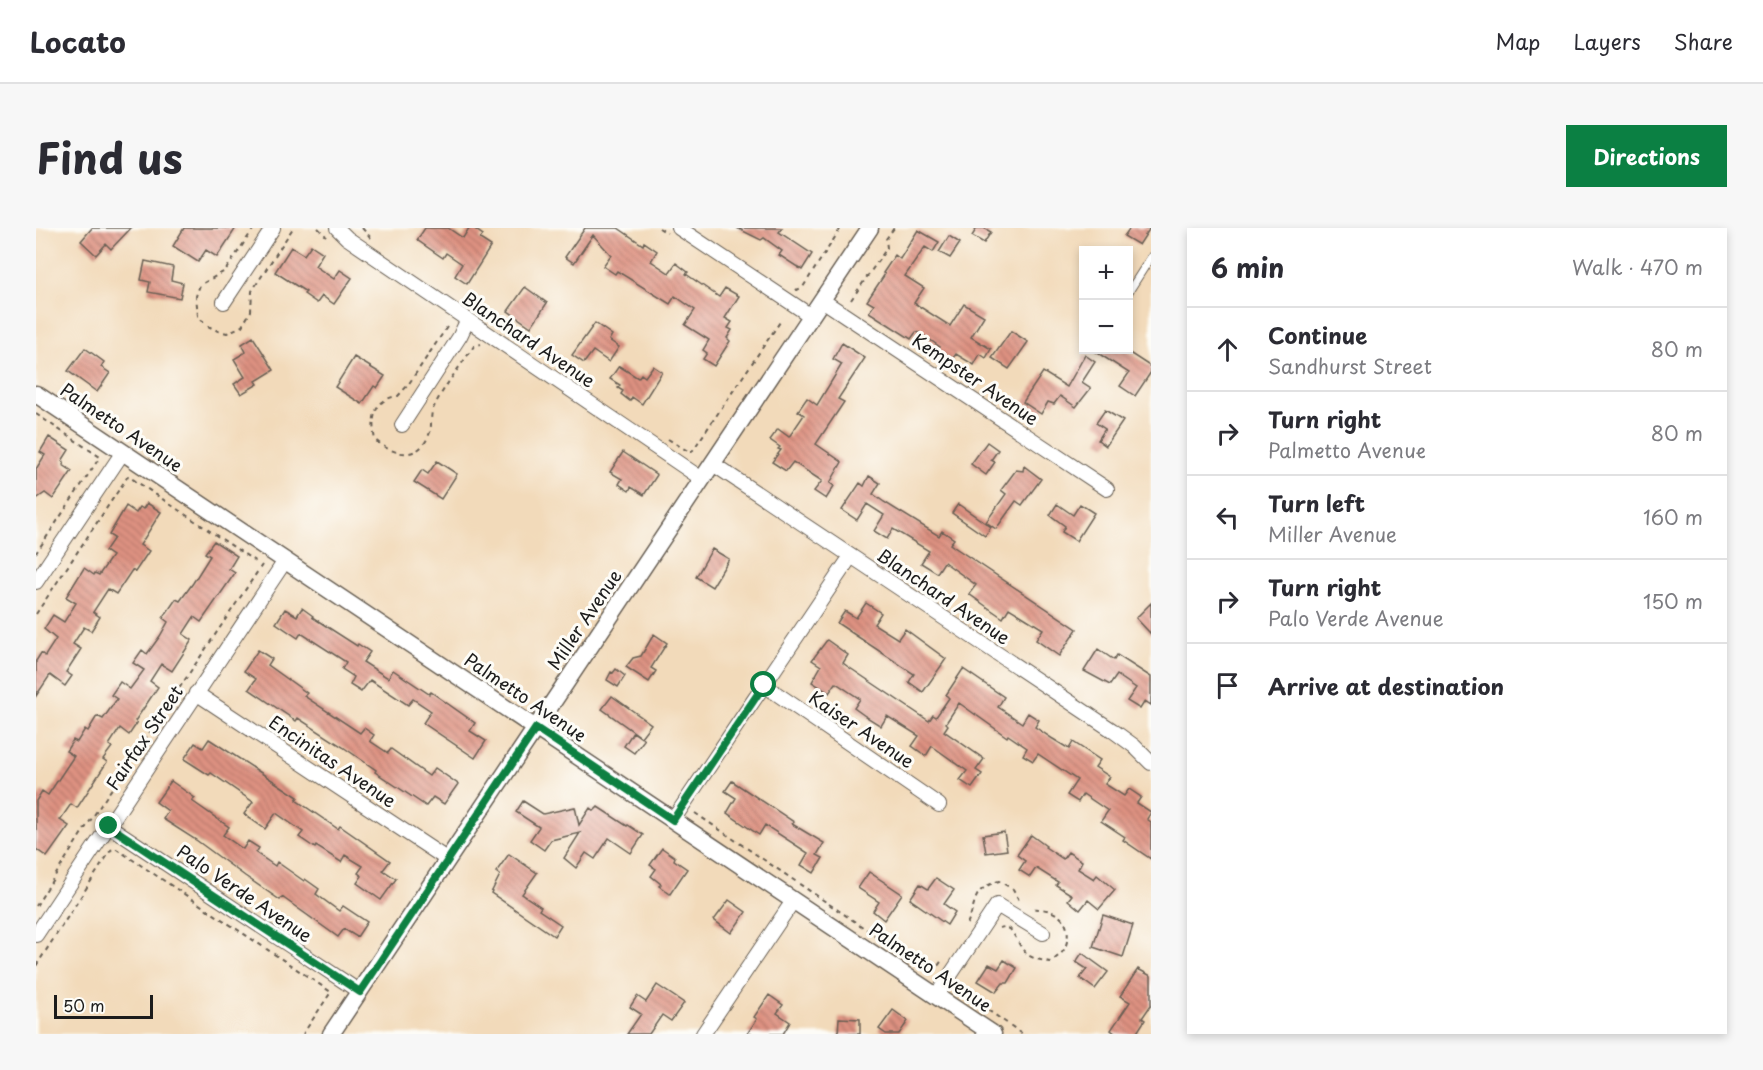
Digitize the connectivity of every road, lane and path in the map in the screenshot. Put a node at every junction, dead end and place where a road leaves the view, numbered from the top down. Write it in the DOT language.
graph roads {
  1 [pos="273,228"];
  2 [pos="337,228"];
  3 [pos="362,228"];
  4 [pos="679,228"];
  5 [pos="841,228"];
  6 [pos="870,228"];
  7 [pos="894,228"];
  8 [pos="372,240"];
  9 [pos="1151,257"];
  10 [pos="788,284"];
  11 [pos="1133,285"];
  12 [pos="822,300"];
  13 [pos="850,300"];
  14 [pos="224,302"];
  15 [pos="811,316"];
  16 [pos="782,319"];
  17 [pos="467,321"];
  18 [pos="36,394"];
  19 [pos="36,414"];
  20 [pos="402,425"];
  21 [pos="663,435"];
  22 [pos="123,452"];
  23 [pos="713,464"];
  24 [pos="702,479"];
  25 [pos="1107,489"];
  26 [pos="36,553"];
  27 [pos="850,556"];
  28 [pos="285,561"];
  29 [pos="36,582"];
  30 [pos="36,614"];
  31 [pos="764,685"];
  32 [pos="196,693"];
  33 [pos="536,728"];
  34 [pos="1151,763"];
  35 [pos="939,805"];
  36 [pos="695,813"];
  37 [pos="673,820"];
  38 [pos="109,826"];
  39 [pos="448,860"];
  40 [pos="793,901"];
  41 [pos="1021,903"];
  42 [pos="36,906"];
  43 [pos="1030,909"];
  44 [pos="966,926"];
  45 [pos="1043,933"];
  46 [pos="994,934"];
  47 [pos="36,935"];
  48 [pos="944,958"];
  49 [pos="36,966"];
  50 [pos="964,980"];
  51 [pos="360,992"];
  52 [pos="937,995"];
  53 [pos="303,1034"];
  54 [pos="331,1034"];
  55 [pos="703,1034"];
  56 [pos="993,1034"];
  57 [pos="1023,1034"];
  1 -- 14 [label="street"];
  2 -- 17 [label="street, Blanchard Avenue"];
  3 -- 8 [label="path"];
  4 -- 15 [label="street"];
  5 -- 10 [label="path"];
  6 -- 12 [label="street, Miller Avenue"];
  7 -- 13 [label="path"];
  9 -- 11 [label="lane"];
  12 -- 15 [label="street, Miller Avenue"];
  12 -- 25 [label="street, Kempster Avenue"];
  15 -- 23 [label="street, Miller Avenue"];
  16 -- 21 [label="path"];
  17 -- 20 [label="street"];
  17 -- 24 [label="street, Blanchard Avenue"];
  18 -- 22 [label="street, Palmetto Avenue"];
  19 -- 26 [label="path"];
  22 -- 28 [label="street, Palmetto Avenue"];
  22 -- 29 [label="street"];
  23 -- 24 [label="street, Miller Avenue"];
  23 -- 27 [label="street, Blanchard Avenue"];
  24 -- 33 [label="street, Miller Avenue"];
  27 -- 31 [label="street"];
  27 -- 34 [label="street, Blanchard Avenue"];
  28 -- 32 [label="street, Fairfax Street"];
  28 -- 33 [label="street, Palmetto Avenue"];
  30 -- 42 [label="path"];
  31 -- 35 [label="street, Kaiser Avenue"];
  31 -- 37 [label="street"];
  32 -- 38 [label="street, Fairfax Street"];
  32 -- 39 [label="street, Encinitas Avenue"];
  33 -- 37 [label="street, Palmetto Avenue"];
  33 -- 39 [label="street, Miller Avenue"];
  36 -- 48 [label="path"];
  37 -- 40 [label="street, Palmetto Avenue"];
  38 -- 47 [label="street, Fairfax Street"];
  38 -- 51 [label="street, Palo Verde Avenue"];
  39 -- 51 [label="street, Miller Avenue"];
  40 -- 52 [label="street, Palmetto Avenue"];
  40 -- 55 [label="street"];
  41 -- 44 [label="path"];
  43 -- 46 [label="path"];
  45 -- 52 [label="street"];
  49 -- 53 [label="path"];
  50 -- 57 [label="path"];
  51 -- 54 [label="street, Miller Avenue"];
  52 -- 56 [label="street, Palmetto Avenue"];
}
